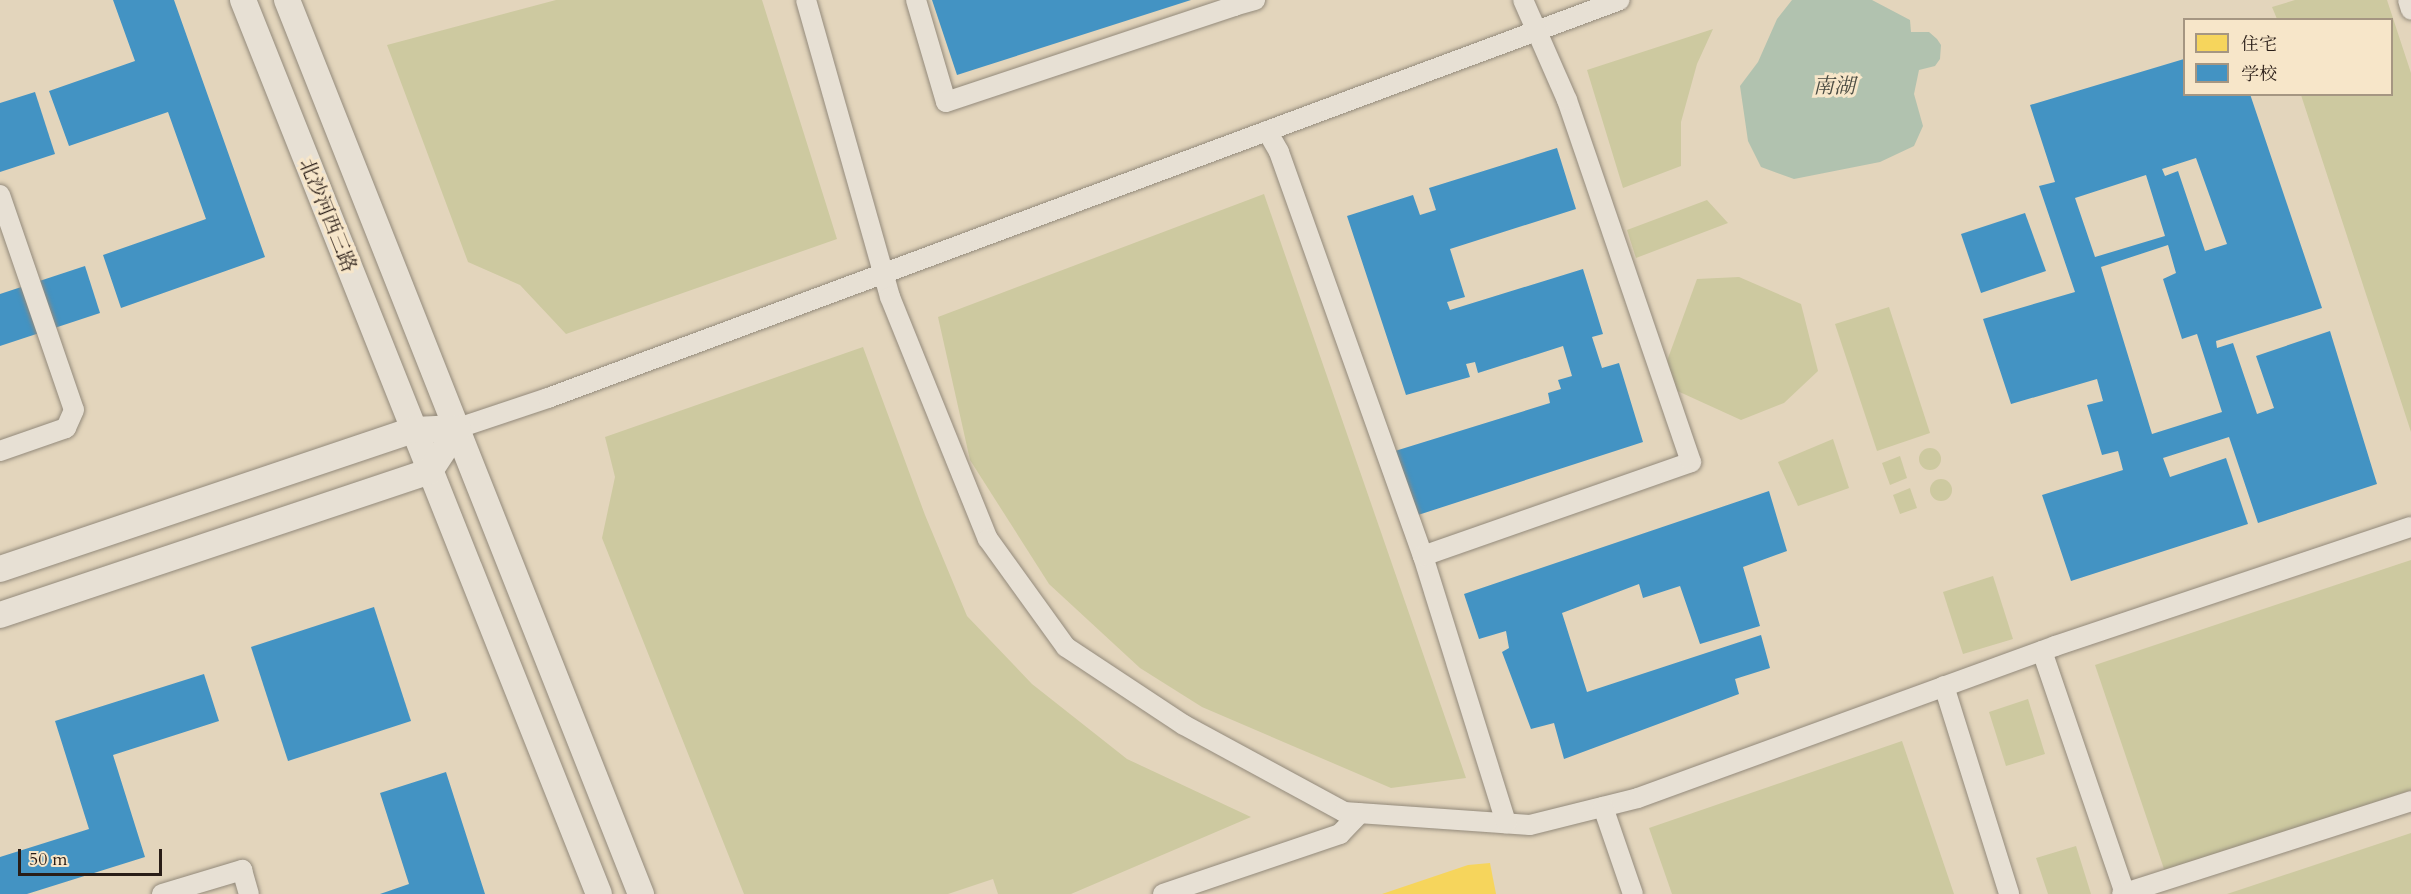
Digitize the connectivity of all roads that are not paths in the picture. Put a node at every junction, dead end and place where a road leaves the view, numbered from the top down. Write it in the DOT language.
graph roads {
  1 [pos="243,0"];
  2 [pos="287,0"];
  3 [pos="806,0"];
  4 [pos="916,0"];
  5 [pos="1255,0"];
  6 [pos="1522,0"];
  7 [pos="1620,0"];
  8 [pos="2408,0"];
  9 [pos="1233,3"];
  10 [pos="2411,10"];
  11 [pos="1537,30"];
  12 [pos="1267,131"];
  13 [pos="0,195"];
  14 [pos="885,273"];
  15 [pos="458,428"];
  16 [pos="414,430"];
  17 [pos="0,451"];
  18 [pos="430,471"];
  19 [pos="2411,527"];
  20 [pos="1422,555"];
  21 [pos="0,569"];
  22 [pos="0,615"];
  23 [pos="2042,651"];
  24 [pos="1944,686"];
  25 [pos="2411,801"];
  26 [pos="1603,807"];
  27 [pos="1360,813"];
  28 [pos="1506,823"];
  29 [pos="162,894"];
  30 [pos="249,894"];
  31 [pos="599,894"];
  32 [pos="641,894"];
  33 [pos="1166,894"];
  34 [pos="1633,894"];
  35 [pos="2009,894"];
  36 [pos="2124,894"];
  1 -- 16 [label="street, 北沙河西三路"];
  2 -- 15 [label="street"];
  3 -- 14 [label="street"];
  4 -- 9 [label="street"];
  5 -- 9 [label="street"];
  6 -- 11 [label="street"];
  7 -- 11 [label="street"];
  8 -- 10 [label="street"];
  11 -- 12 [label="street"];
  11 -- 20 [label="street"];
  12 -- 14 [label="street"];
  12 -- 20 [label="street"];
  13 -- 17 [label="street"];
  14 -- 15 [label="street"];
  14 -- 27 [label="street"];
  15 -- 16 [label="street"];
  15 -- 18 [label="street"];
  15 -- 32 [label="street"];
  16 -- 18 [label="street, 北沙河西三路"];
  16 -- 21 [label="street"];
  18 -- 22 [label="street"];
  18 -- 31 [label="street, 北沙河西三路"];
  19 -- 23 [label="street"];
  20 -- 28 [label="street"];
  23 -- 24 [label="street"];
  23 -- 36 [label="street"];
  24 -- 26 [label="street"];
  24 -- 35 [label="street"];
  25 -- 36 [label="street"];
  26 -- 28 [label="street"];
  26 -- 34 [label="street"];
  27 -- 28 [label="street"];
  27 -- 33 [label="street"];
  29 -- 30 [label="street"];
}
